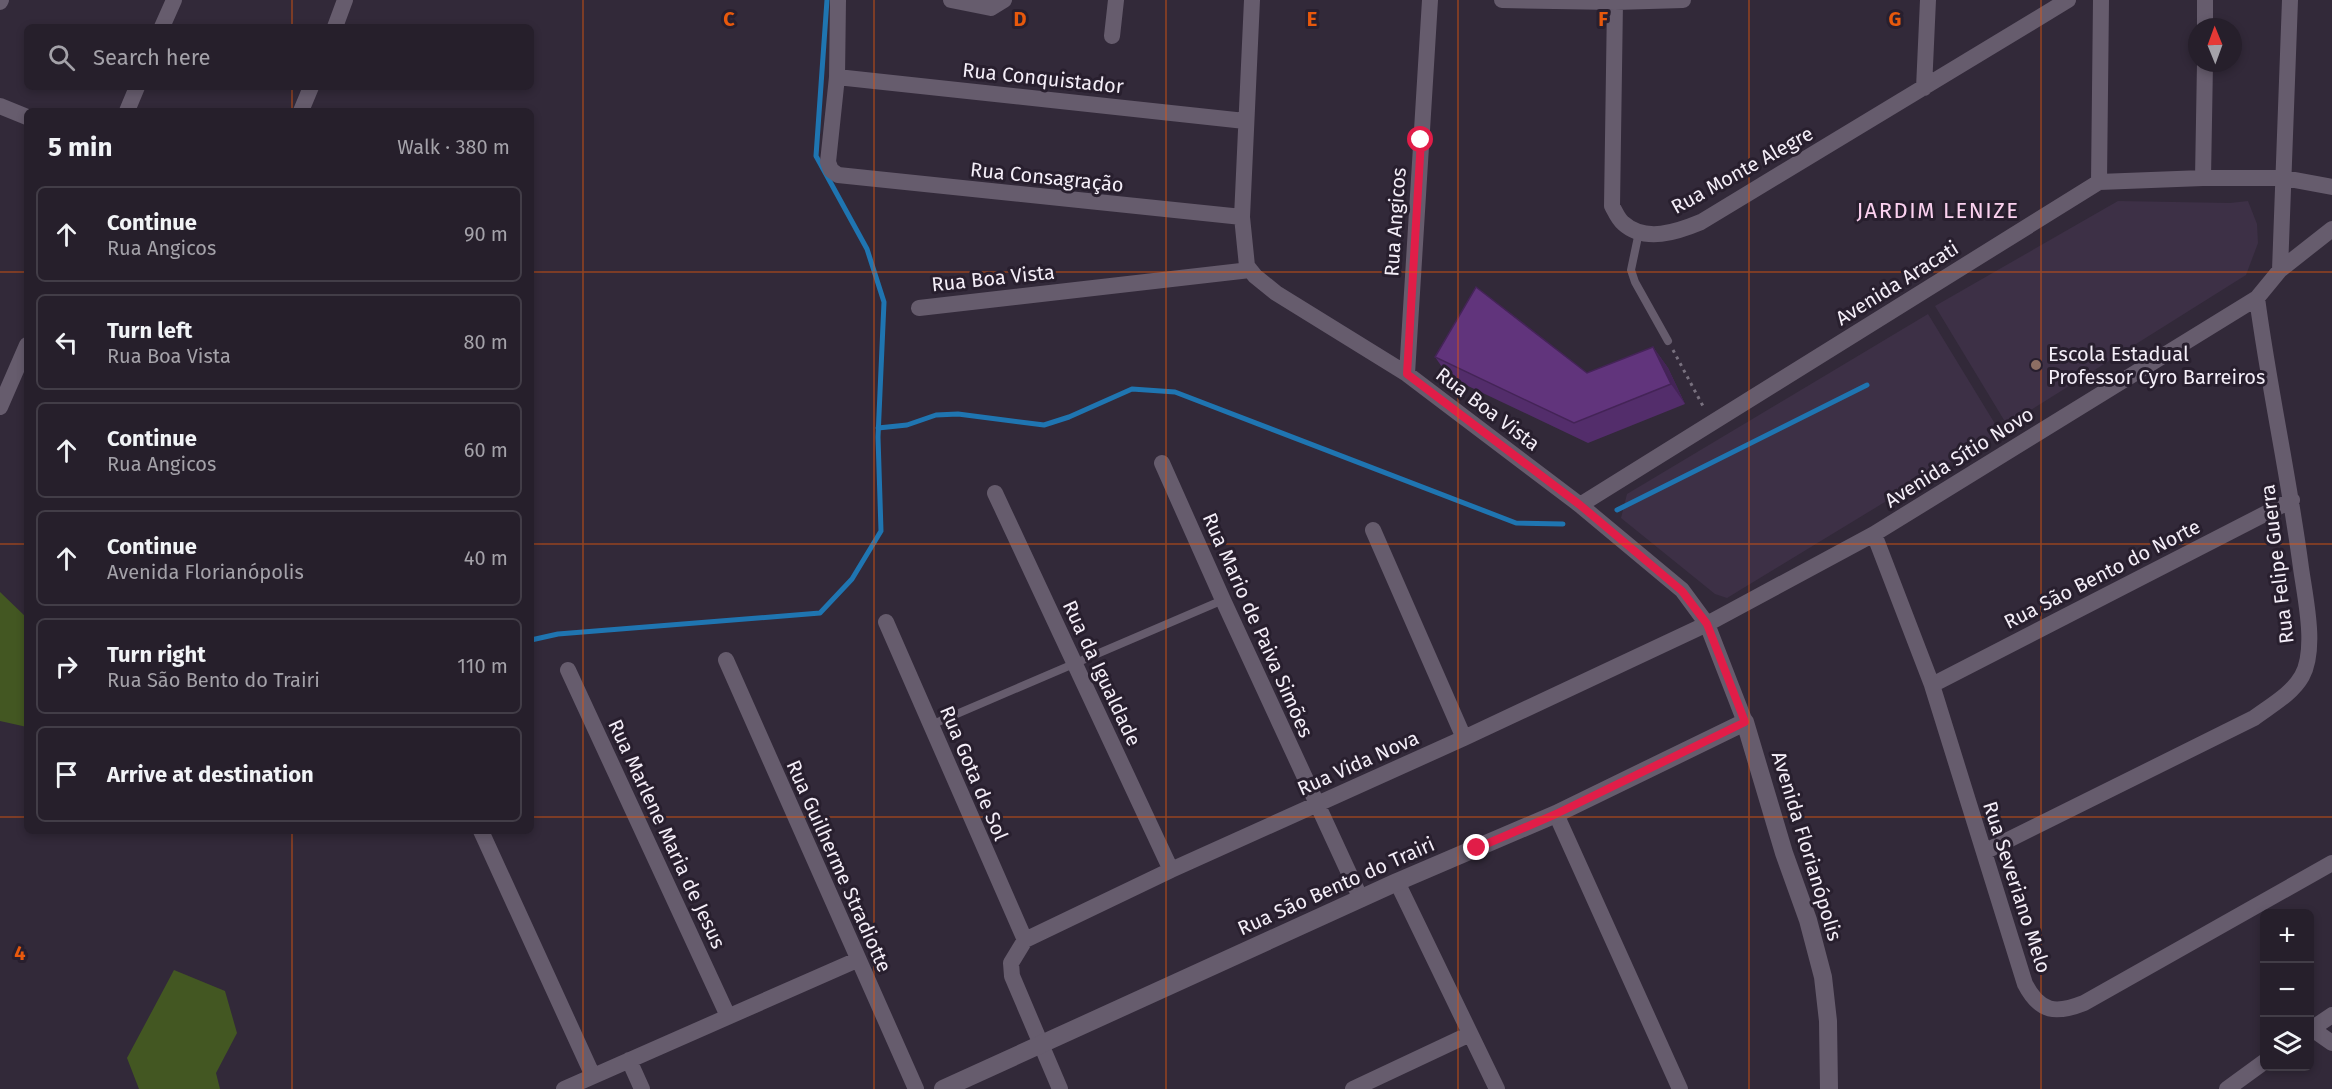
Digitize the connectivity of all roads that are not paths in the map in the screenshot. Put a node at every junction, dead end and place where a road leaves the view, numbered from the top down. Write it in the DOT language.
graph roads {
  1 [pos="174,0"];
  2 [pos="345,0"];
  3 [pos="838,0"];
  4 [pos="951,0"];
  5 [pos="1004,0"];
  6 [pos="1116,0"];
  7 [pos="1251,0"];
  8 [pos="1430,0"];
  9 [pos="1502,0"];
  10 [pos="1683,0"];
  11 [pos="1928,0"];
  12 [pos="2068,0"];
  13 [pos="2101,0"];
  14 [pos="2205,0"];
  15 [pos="2290,0"];
  16 [pos="1615,2"];
  17 [pos="2205,18"];
  18 [pos="163,24"];
  19 [pos="336,24"];
  20 [pos="1112,36"];
  21 [pos="2205,72"];
  22 [pos="837,77"];
  23 [pos="1924,88"];
  24 [pos="136,90"];
  25 [pos="309,90"];
  26 [pos="0,106"];
  27 [pos="129,108"];
  28 [pos="302,108"];
  29 [pos="24,116"];
  30 [pos="1245,121"];
  31 [pos="2204,178"];
  32 [pos="2284,178"];
  33 [pos="2099,182"];
  34 [pos="2332,187"];
  35 [pos="1242,217"];
  36 [pos="2332,229"];
  37 [pos="1639,232"];
  38 [pos="1250,270"];
  39 [pos="2280,270"];
  40 [pos="2257,298"];
  41 [pos="919,308"];
  42 [pos="1668,341"];
  43 [pos="24,352"];
  44 [pos="1407,374"];
  45 [pos="0,407"];
  46 [pos="1162,463"];
  47 [pos="995,493"];
  48 [pos="2292,500"];
  49 [pos="1580,505"];
  50 [pos="1373,530"];
  51 [pos="1874,534"];
  52 [pos="1223,600"];
  53 [pos="886,622"];
  54 [pos="1707,624"];
  55 [pos="726,660"];
  56 [pos="1074,663"];
  57 [pos="568,670"];
  58 [pos="1932,685"];
  59 [pos="1745,722"];
  60 [pos="931,725"];
  61 [pos="1464,738"];
  62 [pos="1317,805"];
  63 [pos="1556,814"];
  64 [pos="482,834"];
  65 [pos="1984,852"];
  66 [pos="2332,863"];
  67 [pos="1171,870"];
  68 [pos="1397,882"];
  69 [pos="1361,899"];
  70 [pos="1025,940"];
  71 [pos="857,960"];
  72 [pos="2332,1015"];
  73 [pos="728,1016"];
  74 [pos="2314,1028"];
  75 [pos="2314,1032"];
  76 [pos="1470,1034"];
  77 [pos="2332,1043"];
  78 [pos="1042,1044"];
  79 [pos="629,1060"];
  80 [pos="2260,1066"];
  81 [pos="593,1076"];
  82 [pos="564,1089"];
  83 [pos="642,1089"];
  84 [pos="916,1089"];
  85 [pos="943,1089"];
  86 [pos="1060,1089"];
  87 [pos="1353,1089"];
  88 [pos="1497,1089"];
  89 [pos="1680,1089"];
  90 [pos="1829,1089"];
  91 [pos="2227,1089"];
  1 -- 18 [label="street"];
  2 -- 19 [label="street"];
  3 -- 22 [label="street"];
  4 -- 5 [label="street"];
  6 -- 20 [label="street"];
  7 -- 30 [label="street"];
  8 -- 44 [label="street, Rua Angicos"];
  9 -- 16 [label="street"];
  10 -- 16 [label="street"];
  11 -- 23 [label="street"];
  12 -- 23 [label="street, Rua Monte Alegre"];
  13 -- 33 [label="street"];
  14 -- 17 [label="street"];
  15 -- 32 [label="street"];
  16 -- 37 [label="street"];
  21 -- 31 [label="street"];
  22 -- 30 [label="street, Rua Conquistador"];
  22 -- 35 [label="street, Rua Consagração"];
  23 -- 37 [label="street, Rua Monte Alegre"];
  24 -- 27 [label="street"];
  25 -- 28 [label="street"];
  26 -- 29 [label="street"];
  30 -- 35 [label="street"];
  31 -- 32 [label="street, Avenida Aracati"];
  31 -- 33 [label="street, Avenida Aracati"];
  32 -- 34 [label="street, Avenida Aracati"];
  32 -- 39 [label="street"];
  33 -- 49 [label="street, Avenida Aracati"];
  35 -- 38 [label="street"];
  36 -- 39 [label="street"];
  37 -- 42 [label="lane"];
  38 -- 41 [label="street, Rua Boa Vista"];
  38 -- 44 [label="street, Rua Boa Vista"];
  39 -- 40 [label="street, Avenida Sítio Novo"];
  40 -- 48 [label="street, Rua Felipe Guerra"];
  40 -- 51 [label="street, Avenida Sítio Novo"];
  43 -- 45 [label="street"];
  44 -- 49 [label="street, Rua Boa Vista"];
  46 -- 52 [label="street, Rua Mario de Paiva Simões"];
  47 -- 56 [label="street, Rua da Igualdade"];
  48 -- 58 [label="street, Rua São Bento do Norte"];
  48 -- 65 [label="street, Rua Felipe Guerra"];
  49 -- 54 [label="street"];
  50 -- 61 [label="street"];
  51 -- 54 [label="street, Avenida Sítio Novo"];
  51 -- 58 [label="street, Rua Severiano Melo"];
  52 -- 56 [label="lane"];
  52 -- 62 [label="street, Rua Mario de Paiva Simões"];
  53 -- 60 [label="street, Rua Gota de Sol"];
  54 -- 59 [label="street, Avenida Florianópolis"];
  54 -- 61 [label="street, Rua Vida Nova"];
  55 -- 71 [label="street, Rua Guilherme Stradiotte"];
  56 -- 60 [label="lane"];
  56 -- 67 [label="street, Rua da Igualdade"];
  57 -- 73 [label="street, Rua Marlene Maria de Jesus"];
  58 -- 65 [label="street, Rua Severiano Melo"];
  59 -- 63 [label="street, Rua São Bento do Trairi"];
  59 -- 90 [label="street, Avenida Florianópolis"];
  60 -- 70 [label="street, Rua Gota de Sol"];
  61 -- 62 [label="street, Rua Vida Nova"];
  62 -- 67 [label="street, Rua Vida Nova"];
  62 -- 69 [label="street, Rua Mario de Paiva Simões"];
  63 -- 68 [label="street, Rua São Bento do Trairi"];
  63 -- 89 [label="street"];
  64 -- 81 [label="street"];
  65 -- 66 [label="street, Rua Severiano Melo"];
  67 -- 70 [label="street, Rua Vida Nova"];
  68 -- 69 [label="street, Rua São Bento do Trairi"];
  68 -- 76 [label="street"];
  69 -- 78 [label="street, Rua São Bento do Trairi"];
  70 -- 78 [label="street"];
  71 -- 73 [label="street"];
  71 -- 84 [label="street, Rua Guilherme Stradiotte"];
  72 -- 74 [label="street"];
  73 -- 79 [label="street"];
  75 -- 77 [label="street"];
  76 -- 87 [label="street"];
  76 -- 88 [label="street"];
  78 -- 85 [label="street, Rua São Bento do Trairi"];
  78 -- 86 [label="street"];
  79 -- 81 [label="street"];
  79 -- 83 [label="street"];
  80 -- 91 [label="street"];
  81 -- 82 [label="street"];
}
